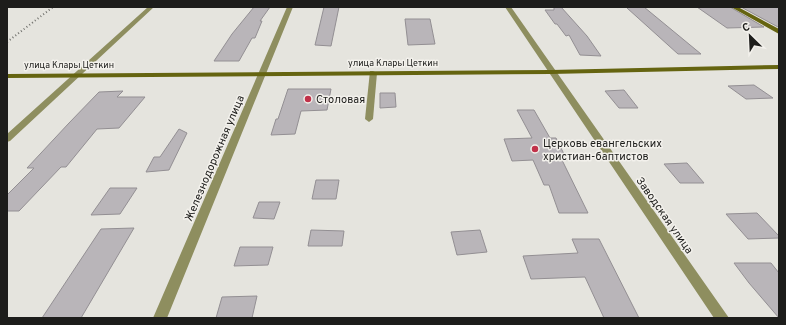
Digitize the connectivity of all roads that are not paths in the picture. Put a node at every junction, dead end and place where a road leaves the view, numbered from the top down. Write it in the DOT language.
graph roads {
  1 [pos="150,7"];
  2 [pos="290,7"];
  3 [pos="508,7"];
  4 [pos="734,7"];
  5 [pos="779,32"];
  6 [pos="779,67"];
  7 [pos="551,72"];
  8 [pos="373,73"];
  9 [pos="262,74"];
  10 [pos="76,75"];
  11 [pos="7,76"];
  12 [pos="369,119"];
  13 [pos="7,139"];
  14 [pos="160,318"];
  15 [pos="722,318"];
  1 -- 10 [label="street"];
  2 -- 9 [label="street, Железнодорожная улица"];
  3 -- 7 [label="street, Заводская улица"];
  4 -- 5 [label="street"];
  6 -- 7 [label="street, улица Клары Цеткин"];
  7 -- 8 [label="street, улица Клары Цеткин"];
  7 -- 15 [label="street, Заводская улица"];
  8 -- 9 [label="street, улица Клары Цеткин"];
  8 -- 12 [label="street"];
  9 -- 10 [label="street, улица Клары Цеткин"];
  9 -- 14 [label="street, Железнодорожная улица"];
  10 -- 11 [label="street, улица Клары Цеткин"];
  10 -- 13 [label="street"];
}
